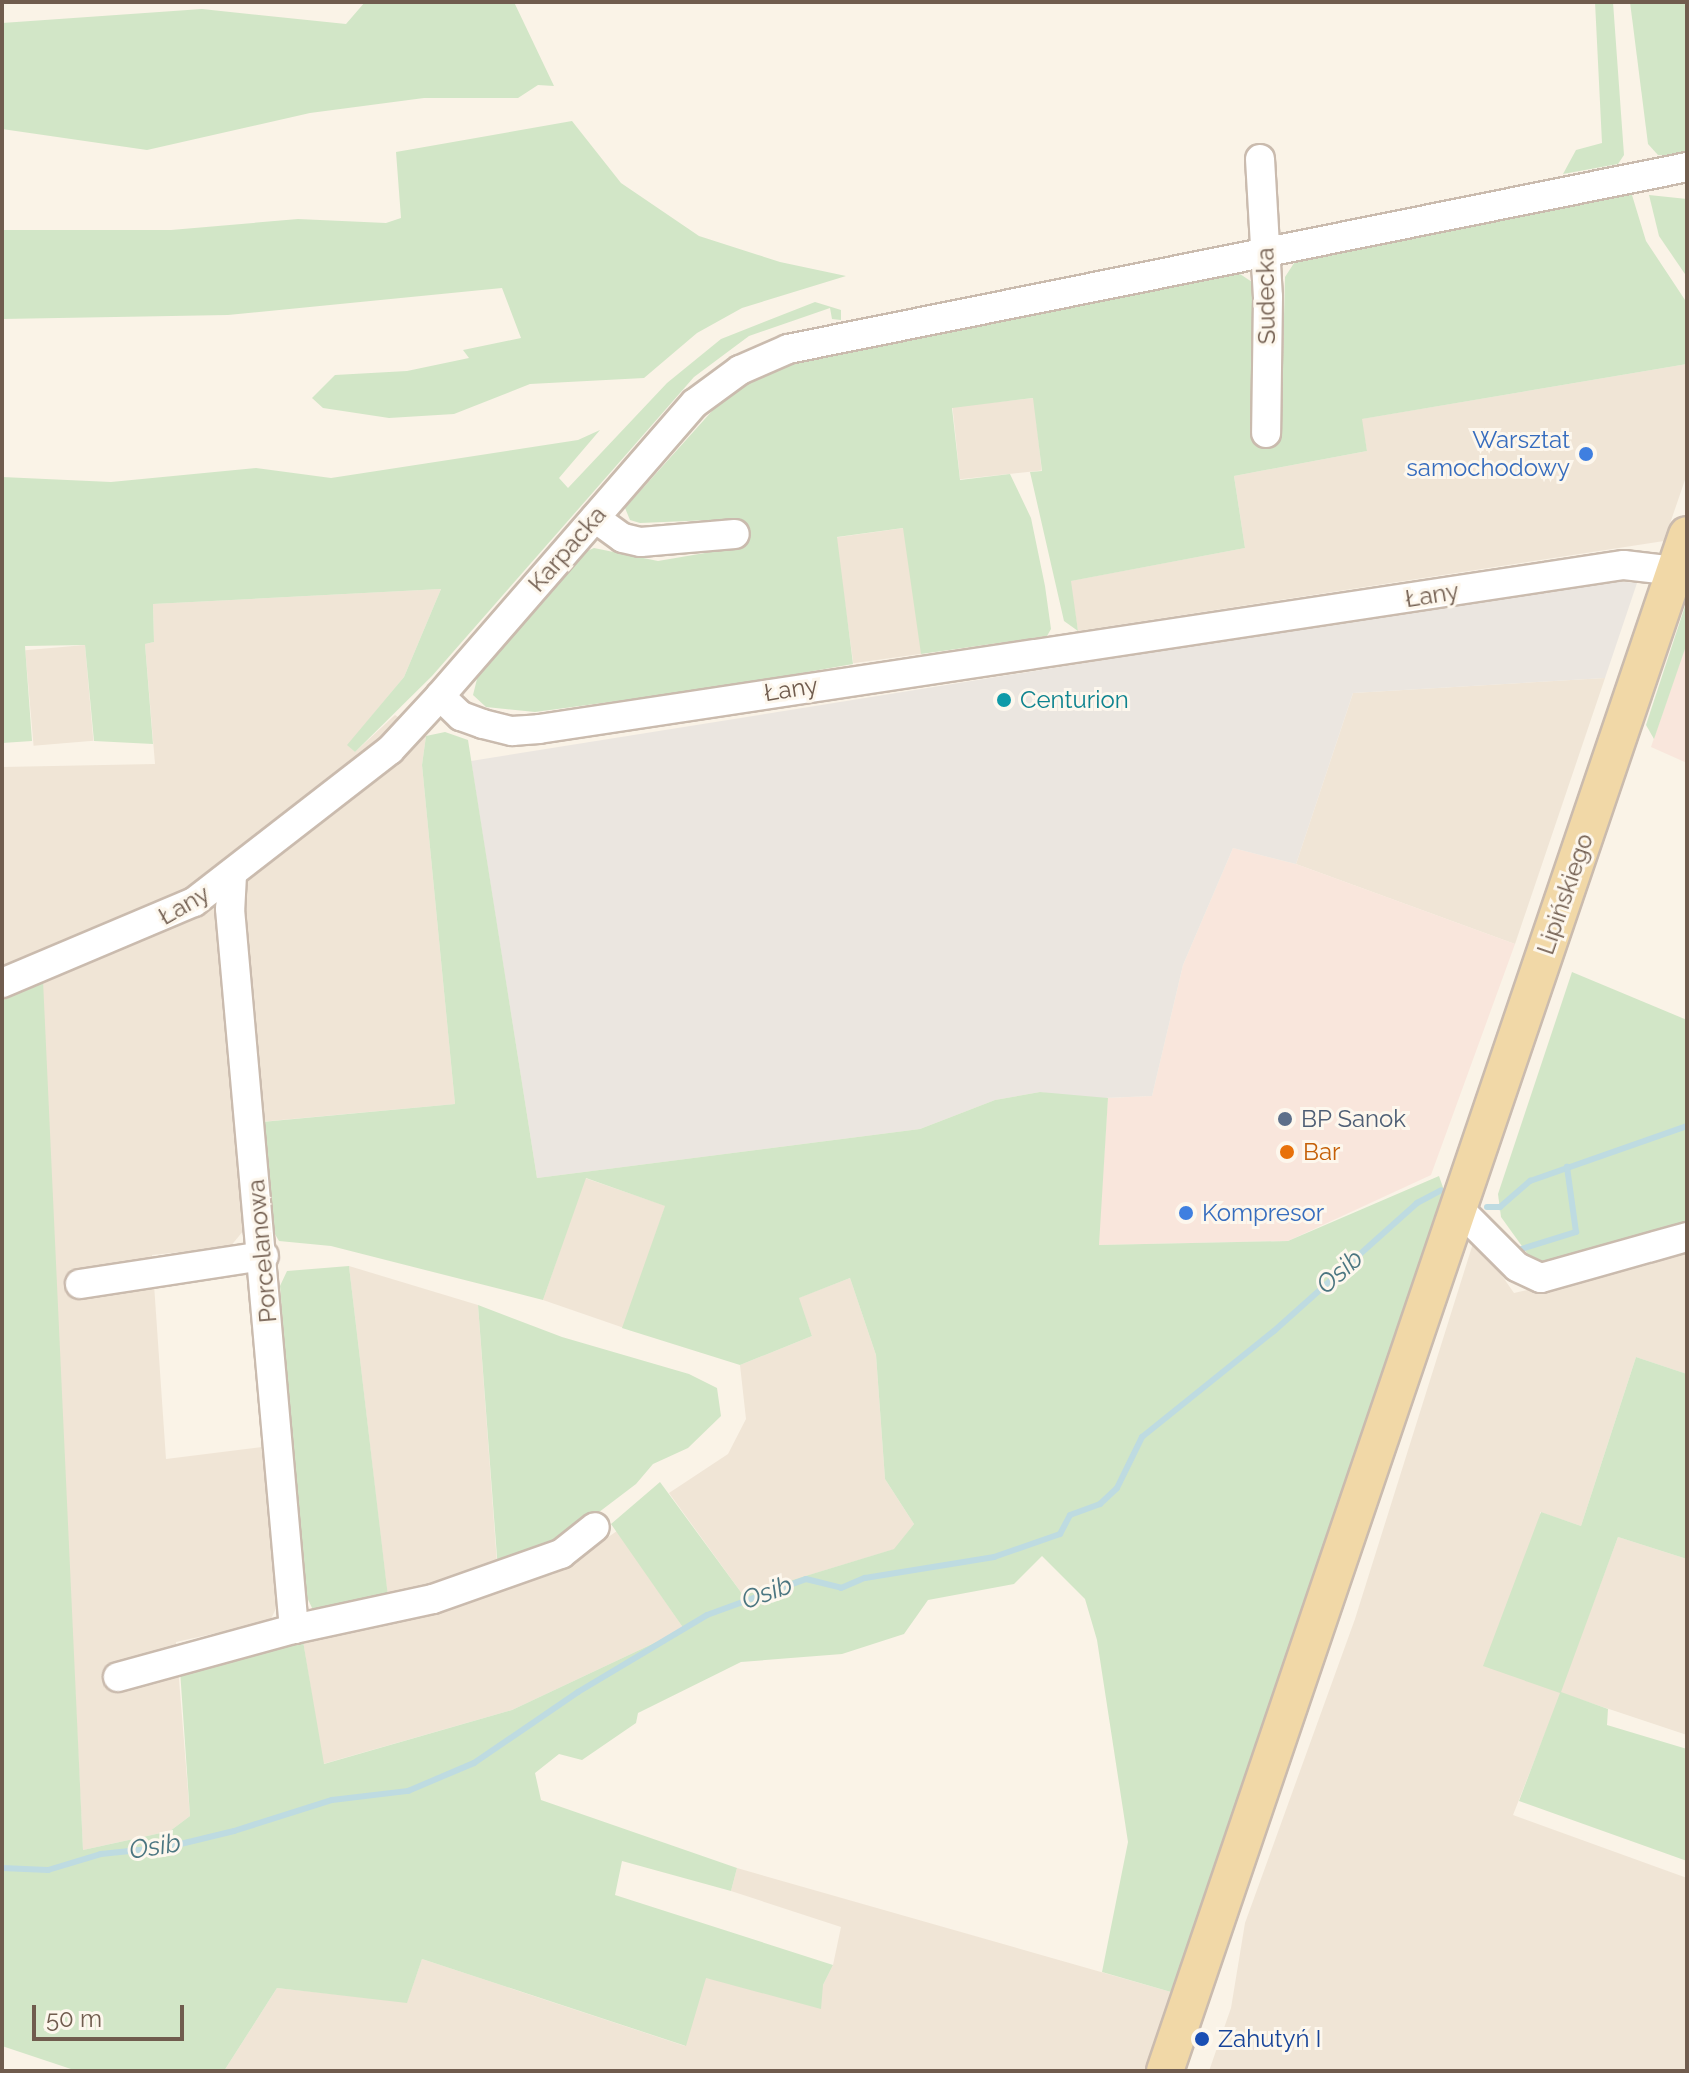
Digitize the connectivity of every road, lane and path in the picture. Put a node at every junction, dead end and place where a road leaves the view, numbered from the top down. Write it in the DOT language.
graph roads {
  1 [pos="1260,159"];
  2 [pos="1687,167"];
  3 [pos="1646,174"];
  4 [pos="1687,186"];
  5 [pos="1267,250"];
  6 [pos="1266,433"];
  7 [pos="595,518"];
  8 [pos="735,534"];
  9 [pos="1687,535"];
  10 [pos="1675,571"];
  11 [pos="440,696"];
  12 [pos="232,875"];
  13 [pos="2,983"];
  14 [pos="1458,1208"];
  15 [pos="1687,1237"];
  16 [pos="264,1256"];
  17 [pos="80,1284"];
  18 [pos="595,1527"];
  19 [pos="294,1629"];
  20 [pos="118,1677"];
  21 [pos="1165,2071"];
  1 -- 5 [label="street, Sudecka"];
  2 -- 3 [label="street, Karpacka"];
  3 -- 4 [label="street"];
  3 -- 5 [label="street, Karpacka"];
  5 -- 6 [label="street, Sudecka"];
  5 -- 7 [label="street, Karpacka"];
  7 -- 8 [label="street"];
  7 -- 11 [label="street, Karpacka"];
  9 -- 10 [label="main road, Lipińskiego"];
  10 -- 11 [label="street, Łany"];
  10 -- 14 [label="main road, Lipińskiego"];
  11 -- 12 [label="street, Łany"];
  12 -- 13 [label="street, Łany"];
  12 -- 16 [label="street, Porcelanowa"];
  14 -- 15 [label="street"];
  14 -- 21 [label="main road, Lipińskiego"];
  16 -- 17 [label="street"];
  16 -- 19 [label="street, Porcelanowa"];
  18 -- 19 [label="street"];
  19 -- 20 [label="street"];
}
